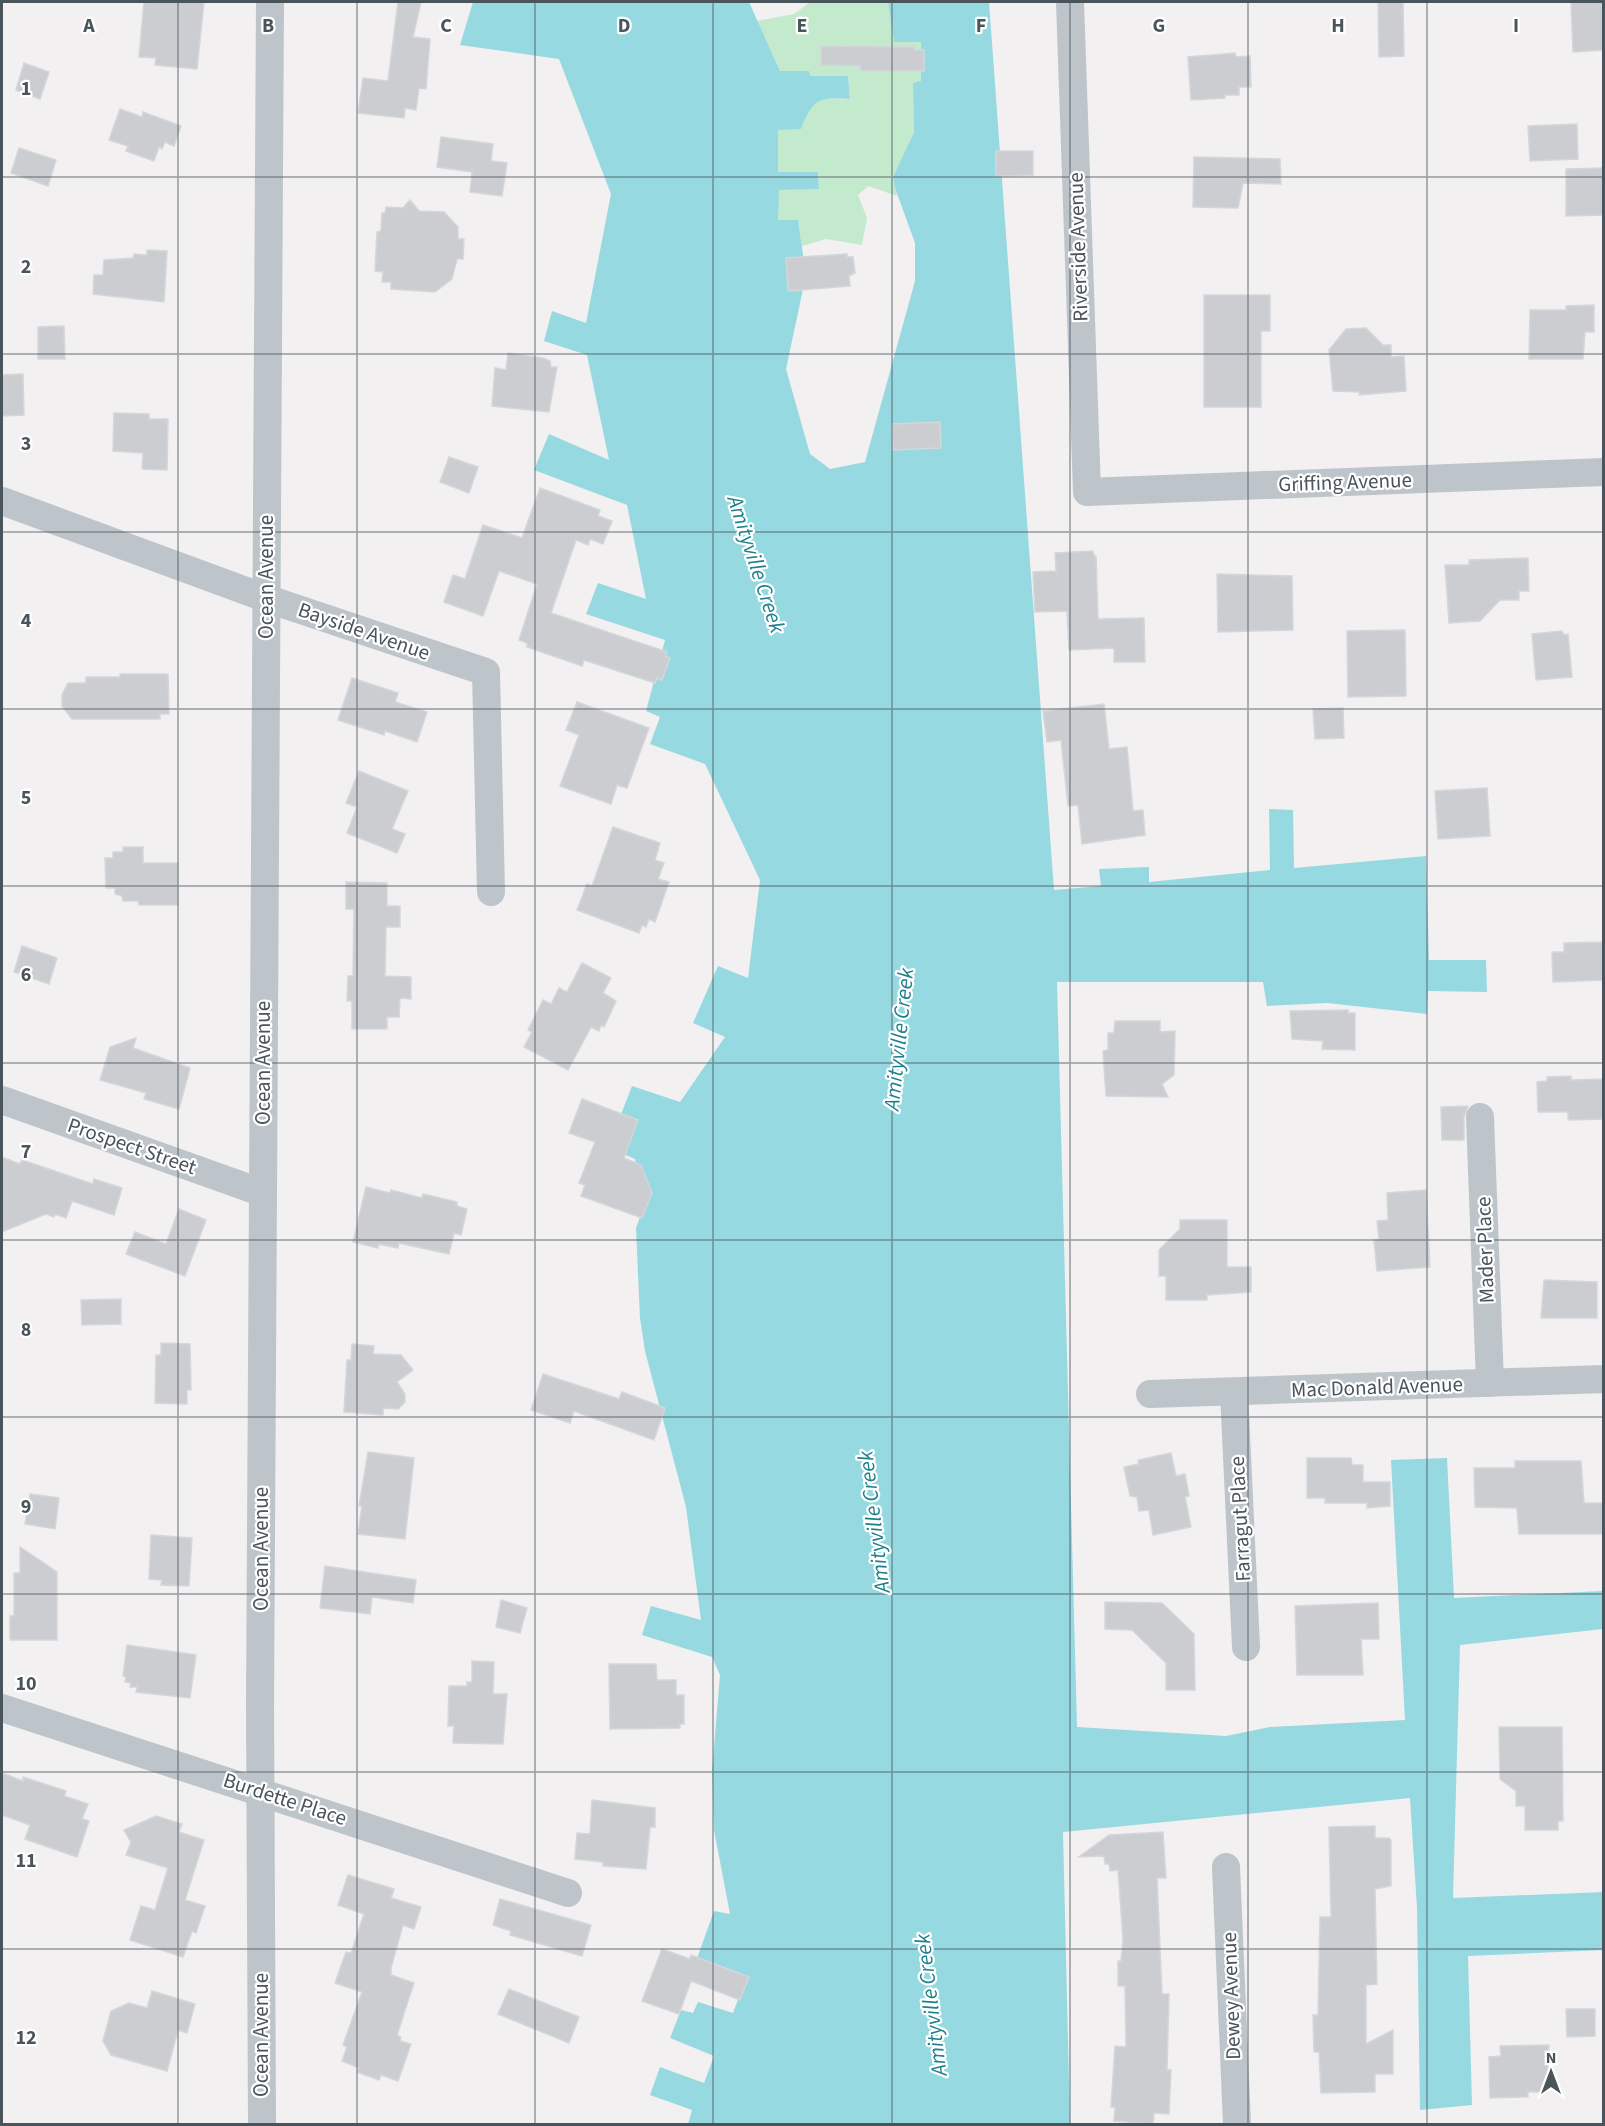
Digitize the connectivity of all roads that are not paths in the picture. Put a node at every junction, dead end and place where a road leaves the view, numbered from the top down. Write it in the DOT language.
graph roads {
  1 [pos="270,2"];
  2 [pos="1070,2"];
  3 [pos="1604,472"];
  4 [pos="1087,492"];
  5 [pos="2,501"];
  6 [pos="266,598"];
  7 [pos="491,892"];
  8 [pos="2,1100"];
  9 [pos="1480,1117"];
  10 [pos="262,1193"];
  11 [pos="1604,1379"];
  12 [pos="1490,1383"];
  13 [pos="1234,1392"];
  14 [pos="1150,1394"];
  15 [pos="1246,1647"];
  16 [pos="2,1708"];
  17 [pos="260,1791"];
  18 [pos="1226,1868"];
  19 [pos="568,1893"];
  20 [pos="262,2124"];
  21 [pos="1237,2124"];
  1 -- 6 [label="street, Ocean Avenue"];
  2 -- 4 [label="street, Riverside Avenue"];
  3 -- 4 [label="street, Griffing Avenue"];
  5 -- 6 [label="street, Bayside Avenue"];
  6 -- 7 [label="street, Bayside Avenue"];
  6 -- 10 [label="street, Ocean Avenue"];
  8 -- 10 [label="street, Prospect Street"];
  9 -- 12 [label="street, Mader Place"];
  10 -- 17 [label="street, Ocean Avenue"];
  11 -- 12 [label="street, Mac Donald Avenue"];
  12 -- 13 [label="street, Mac Donald Avenue"];
  13 -- 14 [label="street, Mac Donald Avenue"];
  13 -- 15 [label="street, Farragut Place"];
  16 -- 17 [label="street, Burdette Place"];
  17 -- 19 [label="street, Burdette Place"];
  17 -- 20 [label="street, Ocean Avenue"];
  18 -- 21 [label="street, Dewey Avenue"];
}
